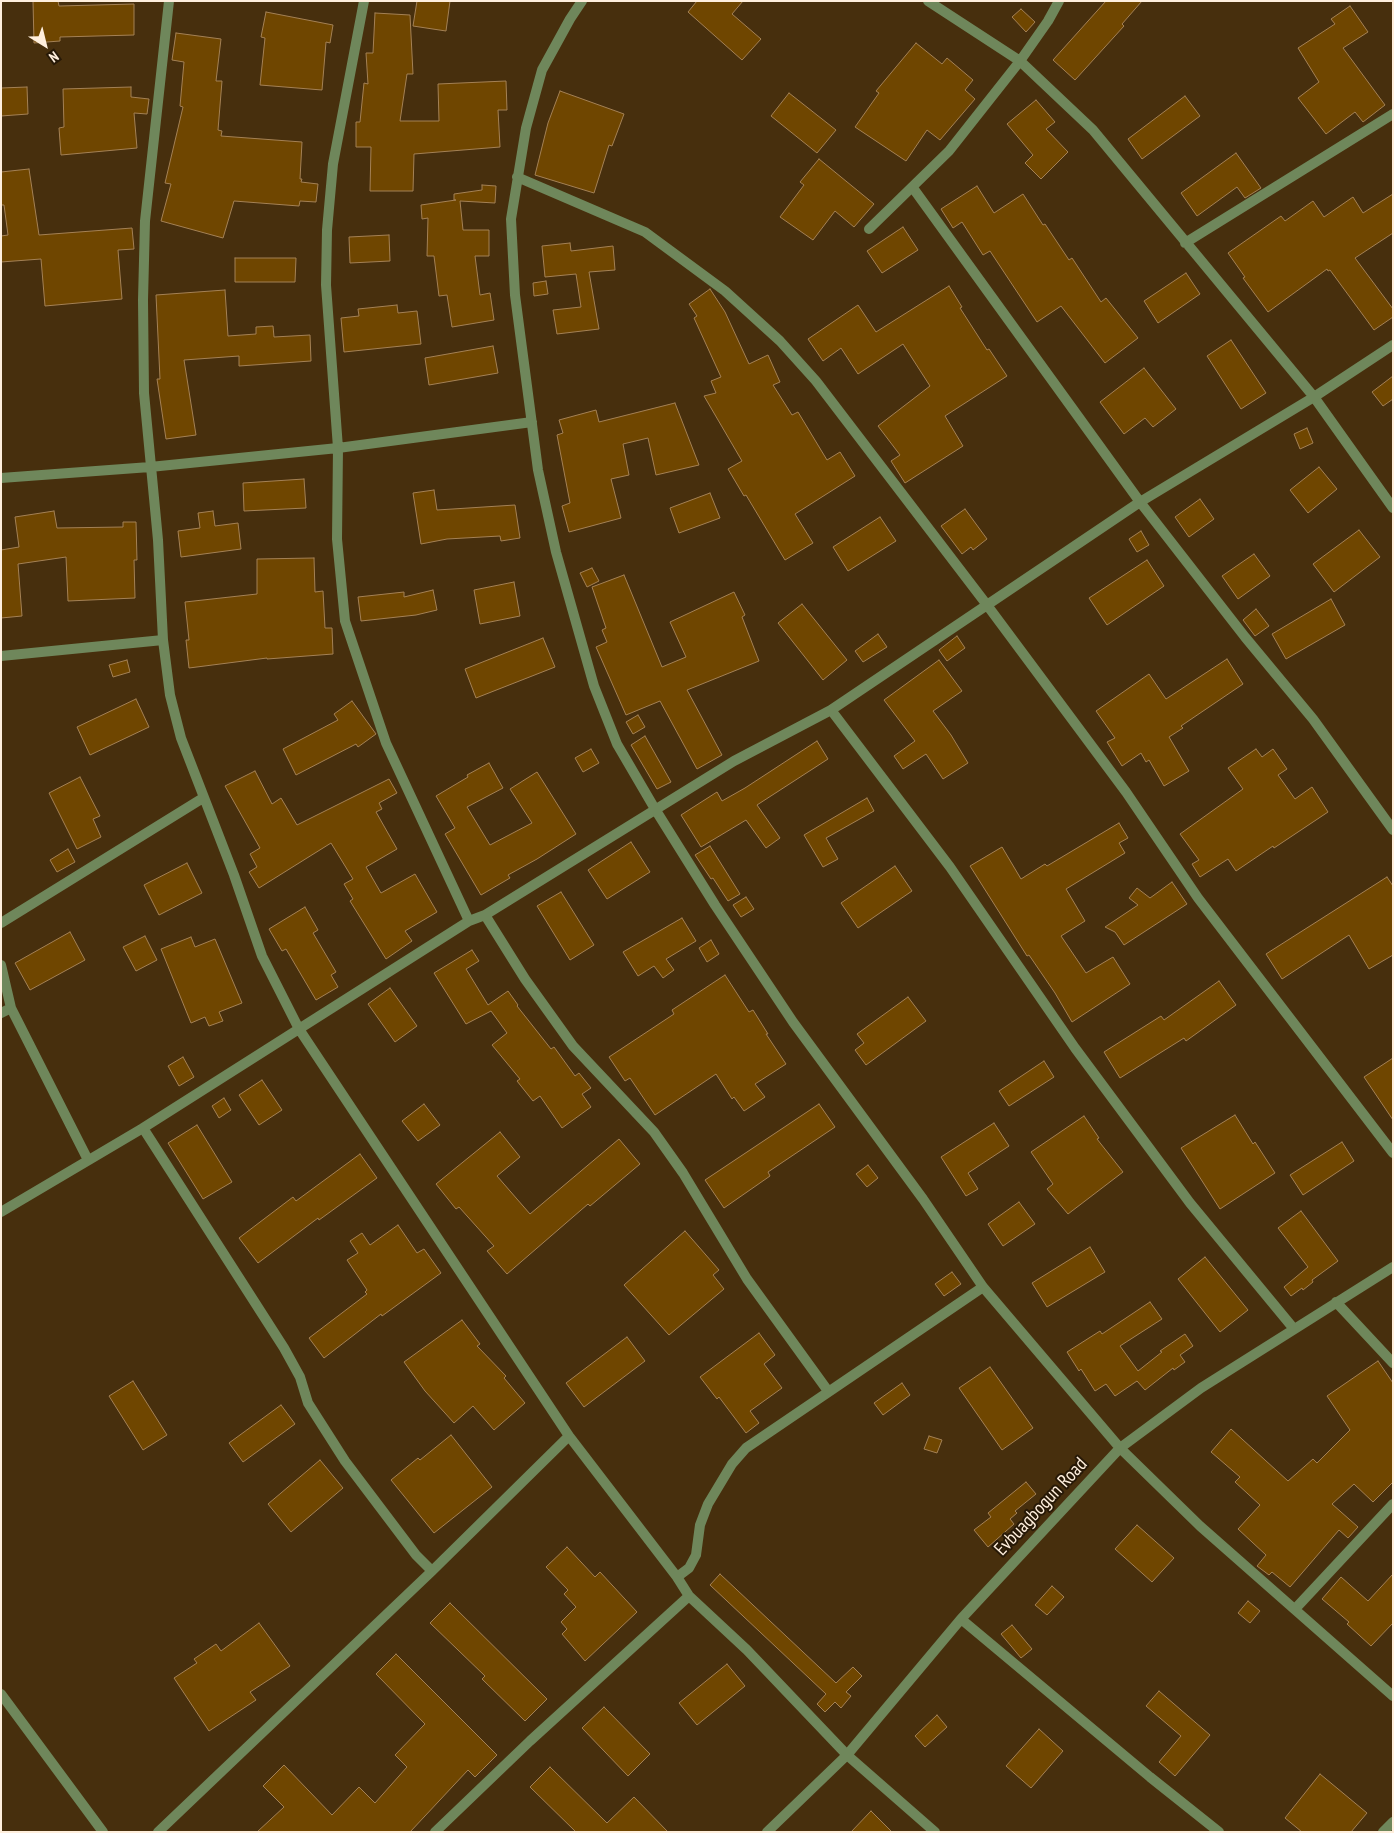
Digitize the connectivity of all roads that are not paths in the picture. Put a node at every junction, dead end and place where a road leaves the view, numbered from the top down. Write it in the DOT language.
graph roads {
  1 [pos="169,1"];
  2 [pos="364,1"];
  3 [pos="582,1"];
  4 [pos="928,1"];
  5 [pos="1059,1"];
  6 [pos="1020,61"];
  7 [pos="1393,114"];
  8 [pos="517,177"];
  9 [pos="913,188"];
  10 [pos="869,229"];
  11 [pos="1185,243"];
  12 [pos="1393,344"];
  13 [pos="1314,398"];
  14 [pos="532,422"];
  15 [pos="338,448"];
  16 [pos="150,467"];
  17 [pos="1,478"];
  18 [pos="1140,502"];
  19 [pos="1393,508"];
  20 [pos="987,605"];
  21 [pos="162,640"];
  22 [pos="1,656"];
  23 [pos="831,710"];
  24 [pos="203,798"];
  25 [pos="655,809"];
  26 [pos="1393,830"];
  27 [pos="485,915"];
  28 [pos="469,922"];
  29 [pos="1,923"];
  30 [pos="1,965"];
  31 [pos="11,1008"];
  32 [pos="1,1013"];
  33 [pos="299,1030"];
  34 [pos="143,1128"];
  35 [pos="1393,1153"];
  36 [pos="88,1160"];
  37 [pos="1,1212"];
  38 [pos="1393,1266"];
  39 [pos="983,1287"];
  40 [pos="1336,1302"];
  41 [pos="1294,1329"];
  42 [pos="1393,1363"];
  43 [pos="828,1391"];
  44 [pos="569,1436"];
  45 [pos="1120,1448"];
  46 [pos="1393,1504"];
  47 [pos="432,1571"];
  48 [pos="677,1577"];
  49 [pos="689,1596"];
  50 [pos="1295,1610"];
  51 [pos="961,1619"];
  52 [pos="1,1694"];
  53 [pos="1393,1696"];
  54 [pos="847,1755"];
  55 [pos="1393,1822"];
  56 [pos="102,1832"];
  57 [pos="158,1832"];
  58 [pos="436,1832"];
  59 [pos="767,1832"];
  60 [pos="935,1832"];
  61 [pos="1219,1832"];
  62 [pos="1383,1832"];
  1 -- 16 [label="street"];
  2 -- 15 [label="street"];
  3 -- 8 [label="street"];
  4 -- 6 [label="street"];
  5 -- 6 [label="street"];
  6 -- 9 [label="street"];
  6 -- 11 [label="street"];
  7 -- 11 [label="street"];
  8 -- 14 [label="street"];
  8 -- 20 [label="street"];
  9 -- 10 [label="street"];
  9 -- 18 [label="street"];
  11 -- 13 [label="street"];
  12 -- 13 [label="street"];
  13 -- 18 [label="street"];
  13 -- 19 [label="street"];
  14 -- 15 [label="street"];
  14 -- 25 [label="street"];
  15 -- 16 [label="street"];
  15 -- 28 [label="street"];
  16 -- 17 [label="street"];
  16 -- 21 [label="street"];
  18 -- 20 [label="street"];
  18 -- 26 [label="street"];
  20 -- 23 [label="street"];
  20 -- 35 [label="street"];
  21 -- 22 [label="street"];
  21 -- 24 [label="street"];
  23 -- 25 [label="street"];
  23 -- 41 [label="street"];
  24 -- 29 [label="street"];
  24 -- 33 [label="street"];
  25 -- 27 [label="street"];
  25 -- 39 [label="street"];
  27 -- 28 [label="street"];
  27 -- 43 [label="street"];
  28 -- 33 [label="street"];
  30 -- 31 [label="street"];
  31 -- 32 [label="street"];
  31 -- 36 [label="street"];
  33 -- 34 [label="street"];
  33 -- 44 [label="street"];
  34 -- 36 [label="street"];
  34 -- 47 [label="street"];
  36 -- 37 [label="street"];
  38 -- 40 [label="street, Evbuagbogun Road"];
  39 -- 43 [label="street"];
  39 -- 45 [label="street"];
  40 -- 41 [label="street, Evbuagbogun Road"];
  40 -- 42 [label="street"];
  41 -- 45 [label="street, Evbuagbogun Road"];
  43 -- 48 [label="street"];
  44 -- 47 [label="street"];
  44 -- 48 [label="street"];
  45 -- 50 [label="street"];
  45 -- 51 [label="street, Evbuagbogun Road"];
  46 -- 50 [label="street"];
  47 -- 57 [label="street"];
  48 -- 49 [label="street"];
  49 -- 54 [label="street"];
  49 -- 58 [label="street"];
  50 -- 53 [label="street"];
  51 -- 54 [label="street, Evbuagbogun Road"];
  51 -- 61 [label="street"];
  52 -- 56 [label="street"];
  54 -- 59 [label="street, Evbuagbogun Road"];
  54 -- 60 [label="street"];
  55 -- 62 [label="street"];
}
